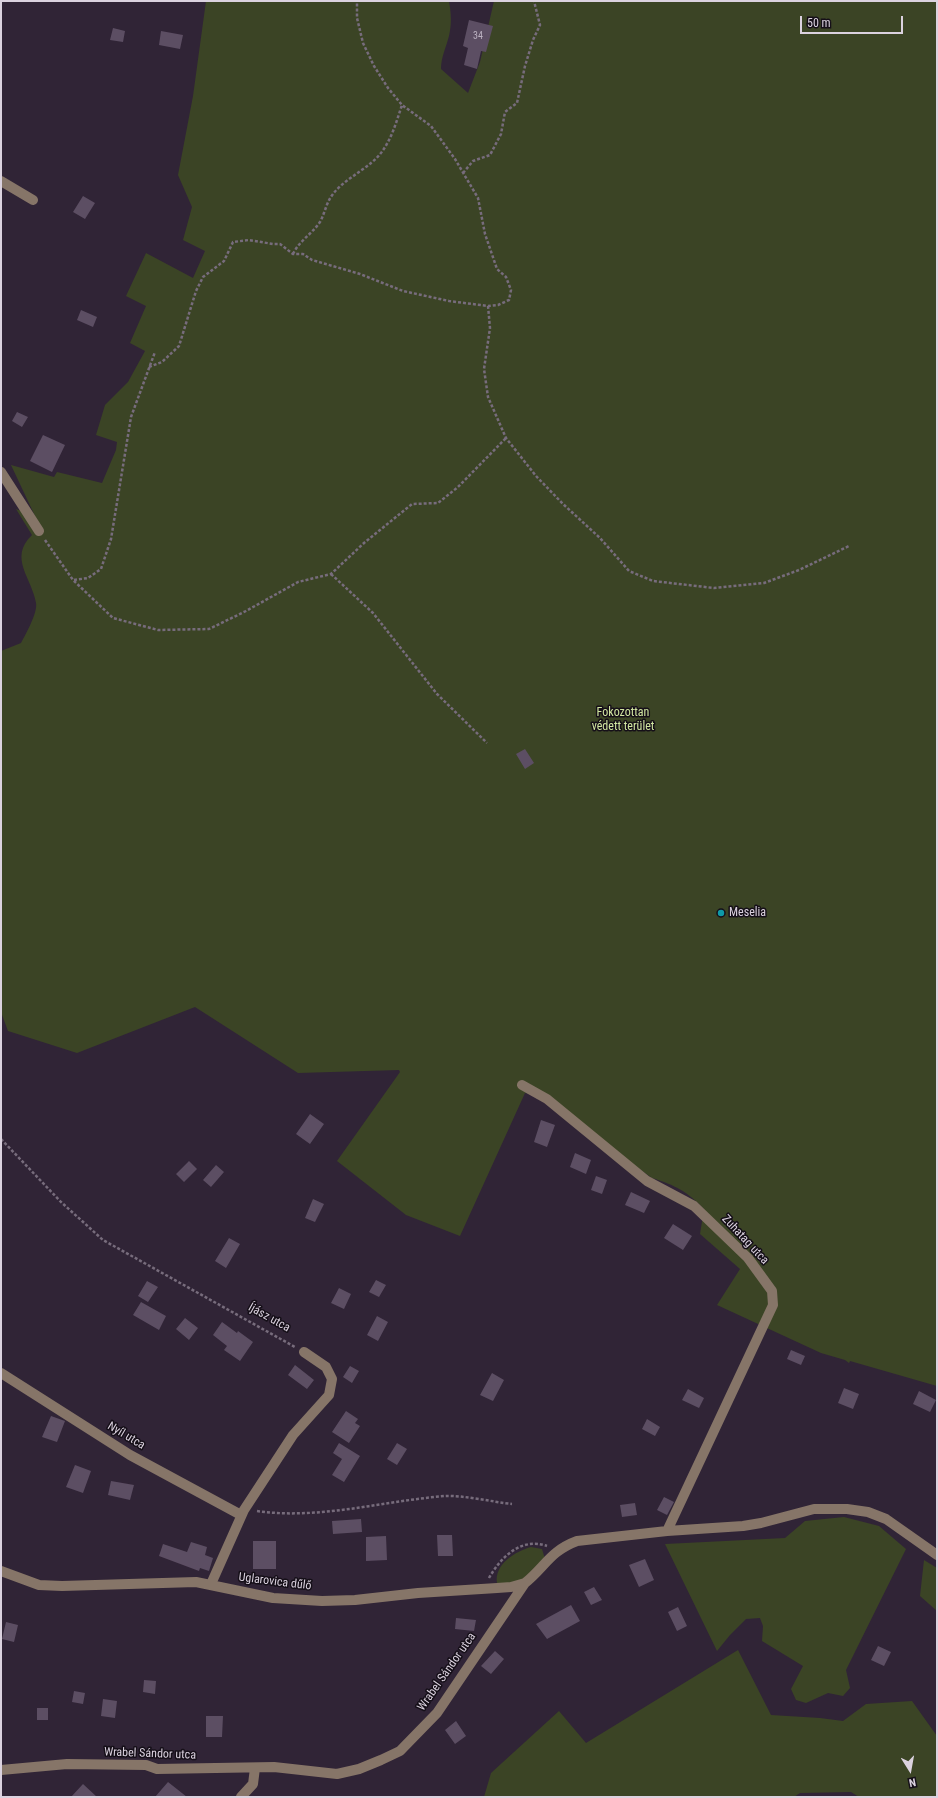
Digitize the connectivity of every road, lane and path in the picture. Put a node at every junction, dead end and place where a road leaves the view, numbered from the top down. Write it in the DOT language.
graph roads {
  1 [pos="357,1"];
  2 [pos="534,1"];
  3 [pos="402,105"];
  4 [pos="463,173"];
  5 [pos="1,181"];
  6 [pos="33,200"];
  7 [pos="293,254"];
  8 [pos="488,306"];
  9 [pos="155,352"];
  10 [pos="149,367"];
  11 [pos="506,438"];
  12 [pos="1,472"];
  13 [pos="39,531"];
  14 [pos="849,546"];
  15 [pos="331,574"];
  16 [pos="73,580"];
  17 [pos="487,743"];
  18 [pos="522,1085"];
  19 [pos="1,1139"];
  20 [pos="304,1352"];
  21 [pos="1,1373"];
  22 [pos="512,1504"];
  23 [pos="243,1512"];
  24 [pos="667,1531"];
  25 [pos="555,1552"];
  26 [pos="937,1555"];
  27 [pos="1,1571"];
  28 [pos="525,1583"];
  29 [pos="210,1584"];
  30 [pos="484,1589"];
  31 [pos="255,1768"];
  32 [pos="1,1770"];
  33 [pos="240,1797"];
  1 -- 3 [label="path"];
  2 -- 4 [label="path"];
  3 -- 4 [label="path"];
  3 -- 7 [label="path"];
  4 -- 8 [label="path"];
  5 -- 6 [label="street"];
  7 -- 8 [label="path"];
  7 -- 10 [label="path"];
  8 -- 11 [label="path"];
  9 -- 10 [label="path"];
  10 -- 16 [label="path"];
  11 -- 14 [label="path"];
  11 -- 15 [label="path"];
  12 -- 13 [label="street"];
  13 -- 16 [label="path"];
  15 -- 16 [label="path"];
  15 -- 17 [label="path"];
  18 -- 24 [label="street, Zuhatag utca"];
  19 -- 20 [label="path, Íjász utca"];
  20 -- 23 [label="street"];
  21 -- 23 [label="street, Nyíl utca"];
  22 -- 23 [label="path"];
  23 -- 29 [label="street"];
  24 -- 25 [label="street, Wrabel Sándor utca"];
  24 -- 26 [label="street, Wrabel Sándor utca"];
  25 -- 28 [label="street, Wrabel Sándor utca"];
  25 -- 30 [label="path"];
  27 -- 29 [label="street, Uglarovica dűlő"];
  28 -- 30 [label="street, Uglarovica dűlő"];
  28 -- 31 [label="street, Wrabel Sándor utca"];
  29 -- 30 [label="street, Uglarovica dűlő"];
  31 -- 32 [label="street, Wrabel Sándor utca"];
  31 -- 33 [label="street"];
}
